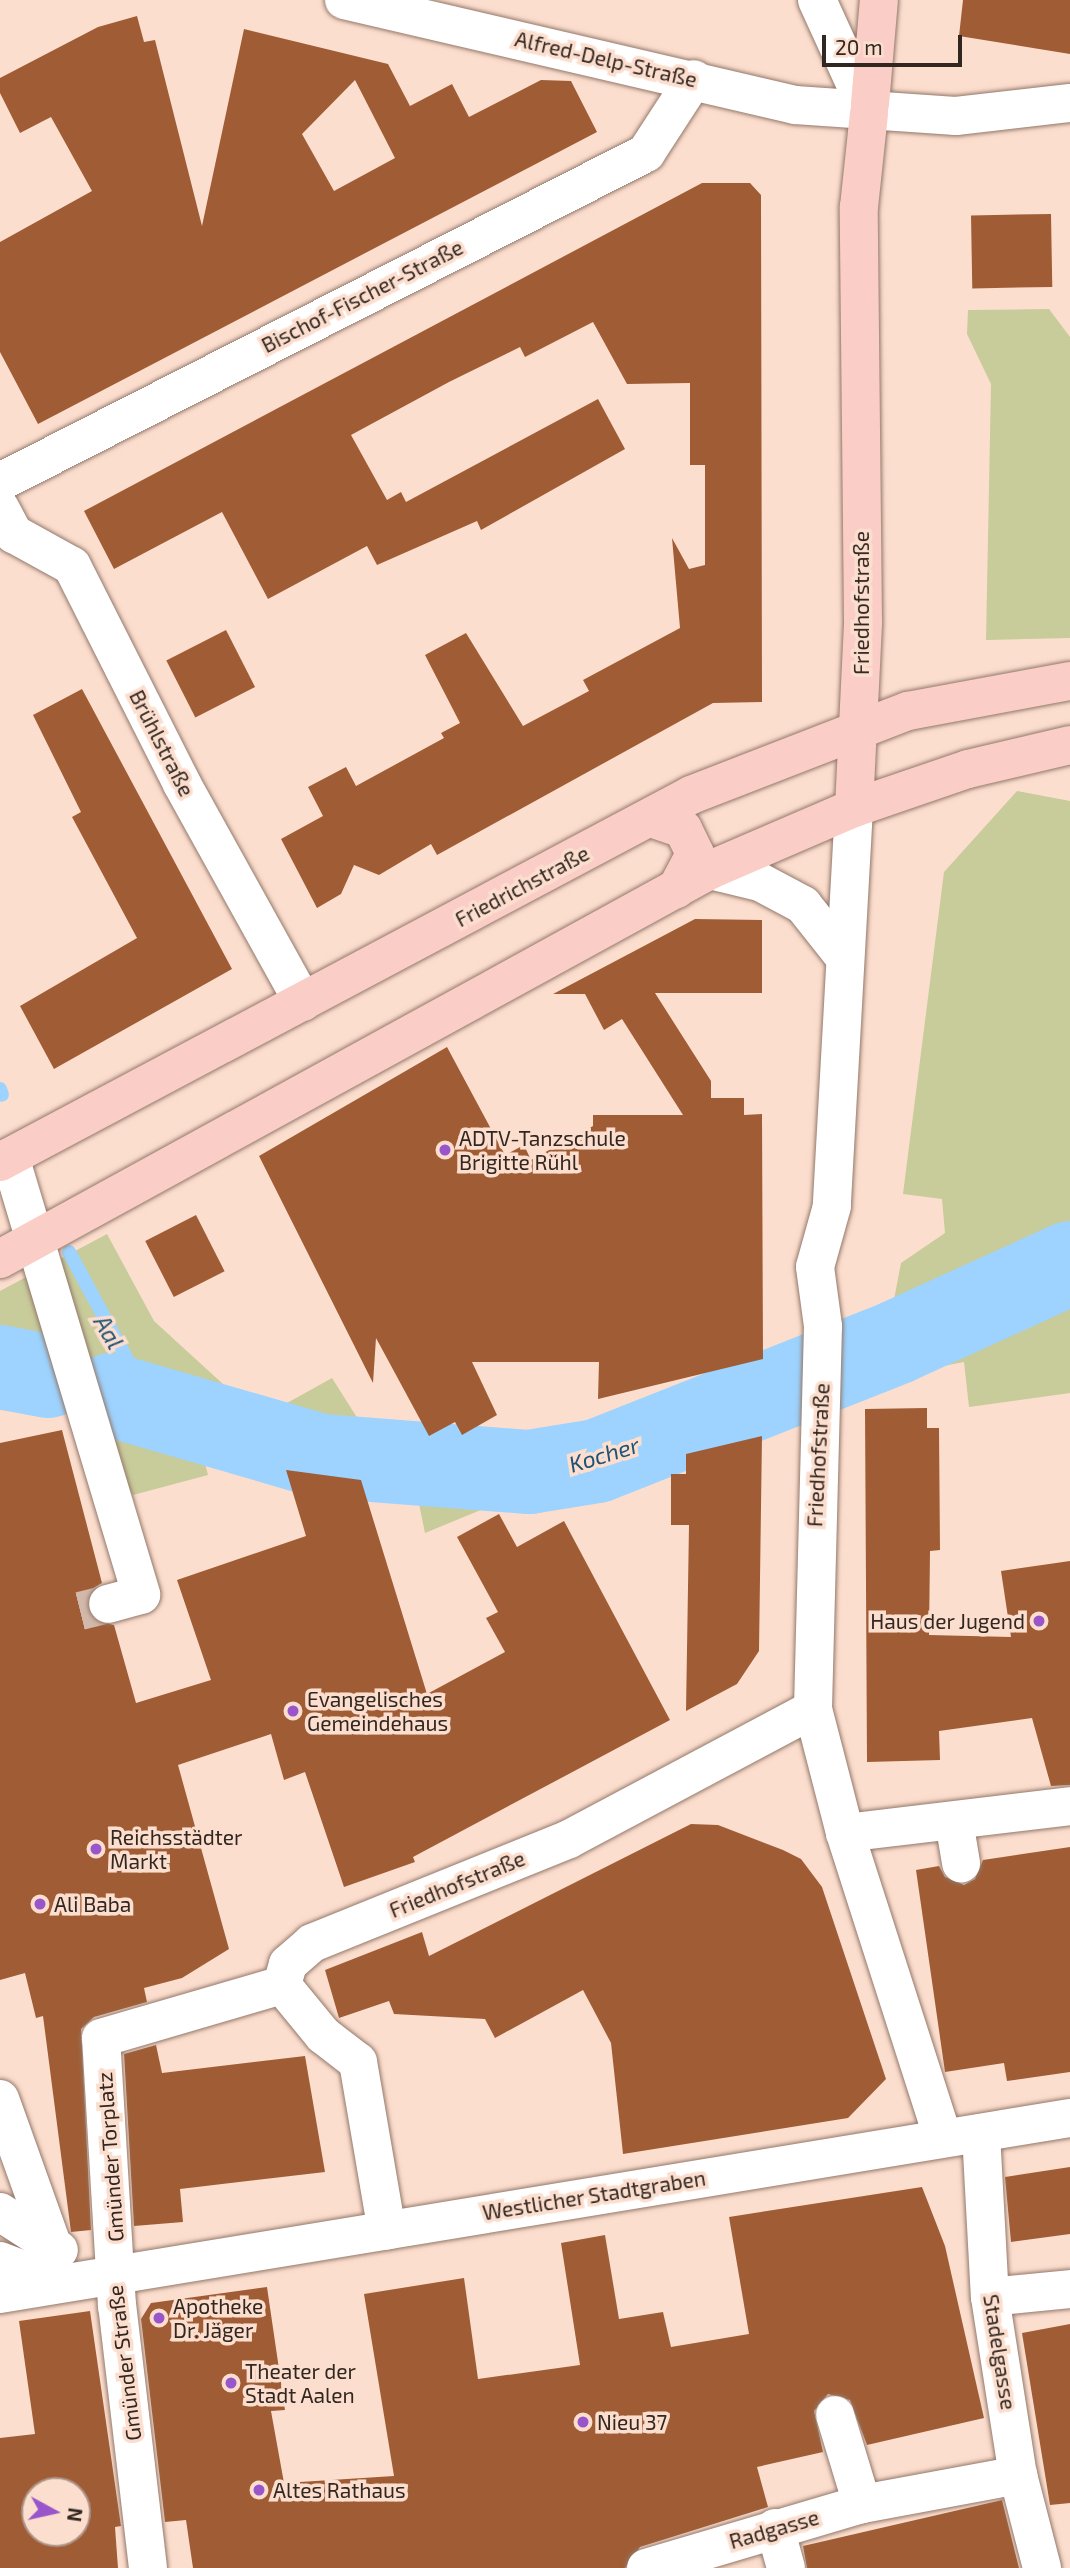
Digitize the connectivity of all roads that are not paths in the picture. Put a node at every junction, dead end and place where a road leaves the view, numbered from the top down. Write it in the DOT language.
graph roads {
  1 [pos="344,0"];
  2 [pos="817,0"];
  3 [pos="879,0"];
  4 [pos="694,79"];
  5 [pos="1070,103"];
  6 [pos="870,109"];
  7 [pos="0,482"];
  8 [pos="0,508"];
  9 [pos="1070,681"];
  10 [pos="859,728"];
  11 [pos="1070,745"];
  12 [pos="854,808"];
  13 [pos="651,818"];
  14 [pos="710,870"];
  15 [pos="676,889"];
  16 [pos="842,954"];
  17 [pos="303,1002"];
  18 [pos="5,1159"];
  19 [pos="38,1239"];
  20 [pos="0,1259"];
  21 [pos="108,1604"];
  22 [pos="813,1709"];
  23 [pos="1070,1806"];
  24 [pos="954,1821"];
  25 [pos="845,1833"];
  26 [pos="961,1863"];
  27 [pos="282,1985"];
  28 [pos="0,2099"];
  29 [pos="1070,2118"];
  30 [pos="981,2133"];
  31 [pos="943,2138"];
  32 [pos="0,2211"];
  33 [pos="387,2231"];
  34 [pos="53,2247"];
  35 [pos="0,2261"];
  36 [pos="118,2276"];
  37 [pos="63,2285"];
  38 [pos="1070,2289"];
  39 [pos="0,2294"];
  40 [pos="989,2297"];
  41 [pos="835,2415"];
  42 [pos="1018,2474"];
  43 [pos="862,2504"];
  44 [pos="775,2528"];
  45 [pos="148,2568"];
  46 [pos="646,2568"];
  47 [pos="786,2568"];
  48 [pos="1042,2568"];
  1 -- 4 [label="street, Alfred-Delp-Straße"];
  2 -- 6 [label="street"];
  3 -- 6 [label="main road, Friedhofstraße"];
  4 -- 6 [label="street, Alfred-Delp-Straße"];
  4 -- 7 [label="street, Bischof-Fischer-Straße"];
  5 -- 6 [label="street"];
  6 -- 10 [label="main road, Friedhofstraße"];
  8 -- 17 [label="street, Brühlstraße"];
  9 -- 10 [label="main road, Friedrichstraße"];
  10 -- 12 [label="main road, Friedhofstraße"];
  10 -- 13 [label="main road, Friedrichstraße"];
  11 -- 12 [label="main road"];
  12 -- 14 [label="main road"];
  12 -- 16 [label="street, Friedhofstraße"];
  13 -- 15 [label="main road"];
  13 -- 17 [label="main road, Friedrichstraße"];
  14 -- 15 [label="main road"];
  14 -- 16 [label="street"];
  15 -- 19 [label="main road"];
  16 -- 22 [label="street, Friedhofstraße"];
  17 -- 18 [label="main road, Friedrichstraße"];
  18 -- 19 [label="street"];
  19 -- 20 [label="main road"];
  19 -- 21 [label="street"];
  22 -- 25 [label="street, Friedhofstraße"];
  22 -- 27 [label="street, Friedhofstraße"];
  23 -- 24 [label="street"];
  24 -- 25 [label="street"];
  24 -- 26 [label="street"];
  25 -- 31 [label="street, Friedhofstraße"];
  27 -- 33 [label="street"];
  27 -- 36 [label="street, Gmünder Torplatz"];
  28 -- 34 [label="street"];
  29 -- 30 [label="street, Westlicher Stadtgraben"];
  30 -- 31 [label="street, Westlicher Stadtgraben"];
  30 -- 40 [label="street, Stadelgasse"];
  31 -- 33 [label="street, Westlicher Stadtgraben"];
  32 -- 34 [label="street"];
  33 -- 36 [label="street, Westlicher Stadtgraben"];
  34 -- 36 [label="street"];
  35 -- 37 [label="street"];
  36 -- 37 [label="street, Gmünder Straße"];
  36 -- 45 [label="street, Gmünder Straße"];
  37 -- 39 [label="street"];
  38 -- 40 [label="street"];
  40 -- 42 [label="street, Stadelgasse"];
  41 -- 43 [label="street"];
  42 -- 43 [label="street, Radgasse"];
  42 -- 48 [label="street, Stadelgasse"];
  43 -- 44 [label="street, Radgasse"];
  44 -- 46 [label="street, Radgasse"];
  44 -- 47 [label="street"];
}
